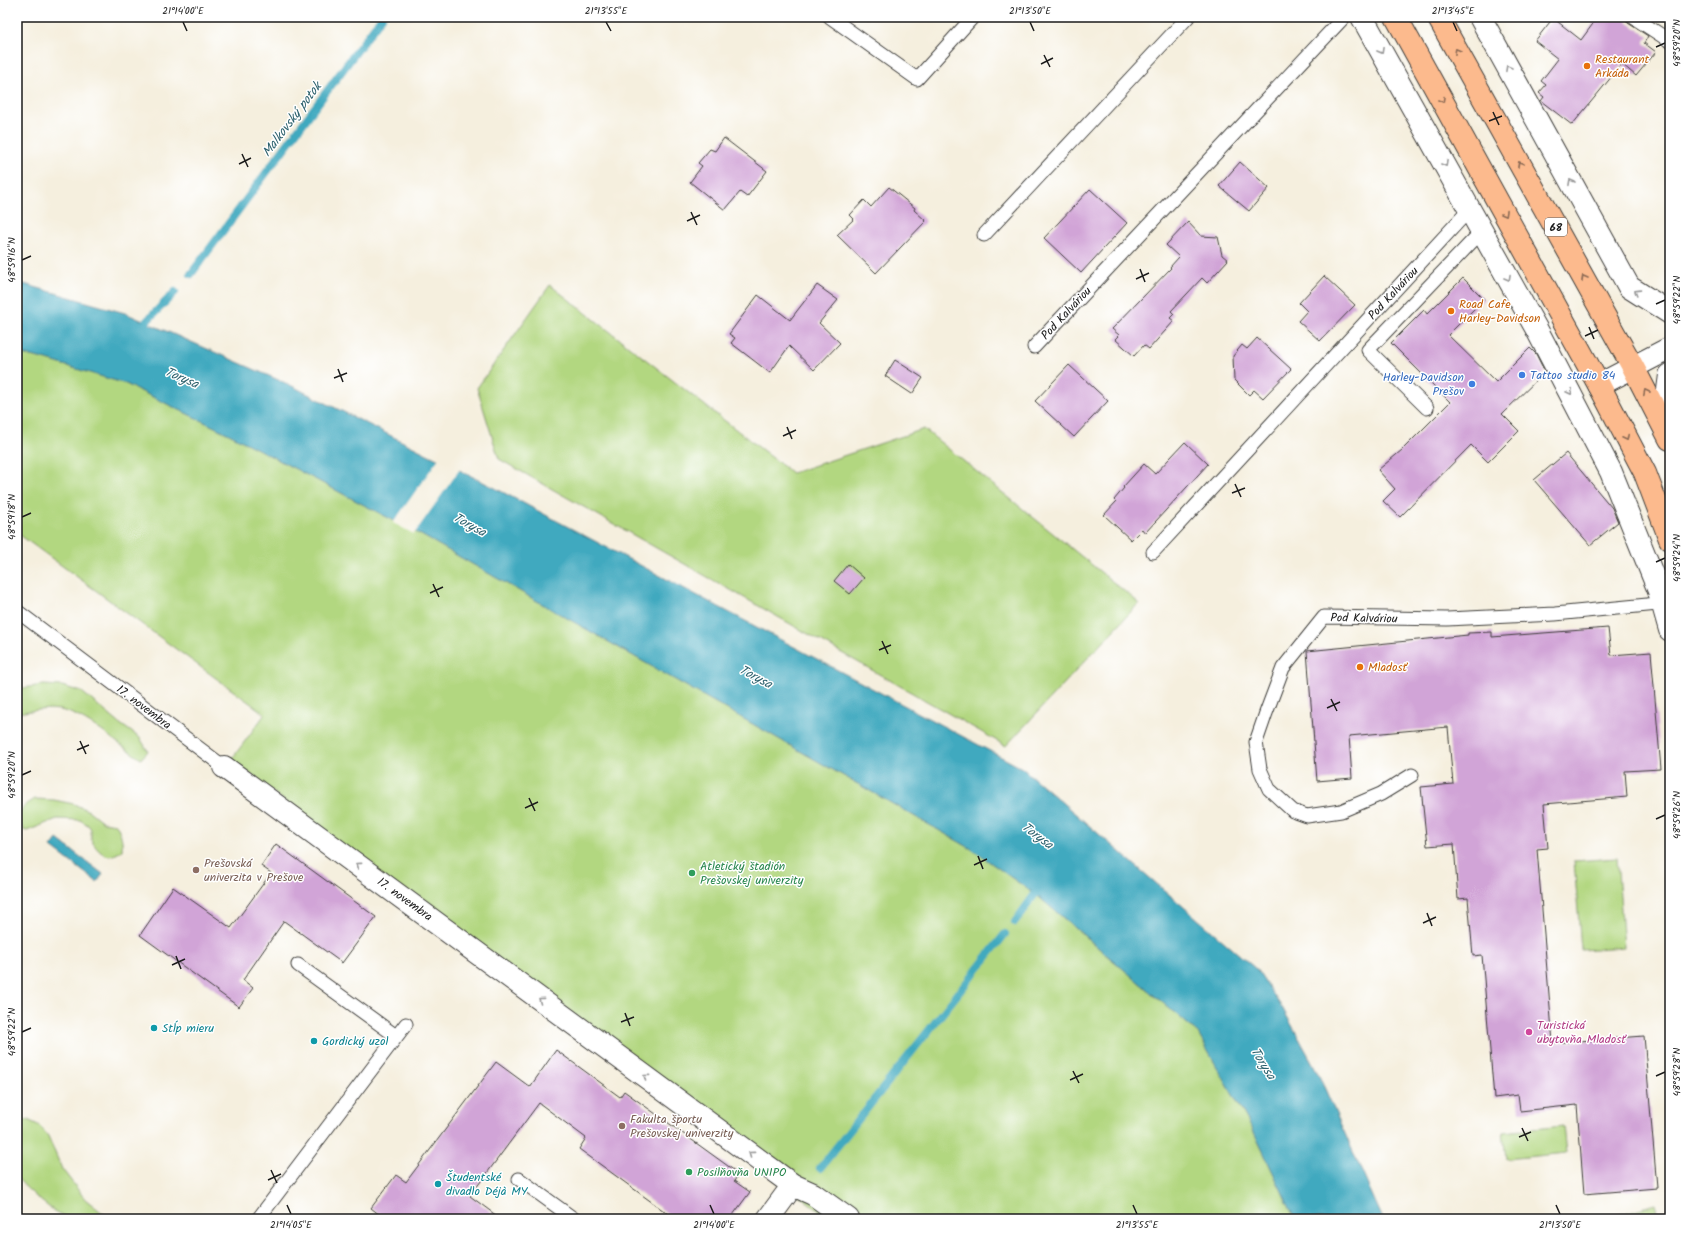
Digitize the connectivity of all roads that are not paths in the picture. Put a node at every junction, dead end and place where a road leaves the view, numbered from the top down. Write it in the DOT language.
graph roads {
  1 [pos="830,17"];
  2 [pos="973,17"];
  3 [pos="1188,17"];
  4 [pos="1344,17"];
  5 [pos="1362,17"];
  6 [pos="1396,17"];
  7 [pos="1438,17"];
  8 [pos="1480,17"];
  9 [pos="1633,17"];
  10 [pos="1670,41"];
  11 [pos="1470,209"];
  12 [pos="1482,231"];
  13 [pos="984,235"];
  14 [pos="1670,313"];
  15 [pos="1034,347"];
  16 [pos="1670,348"];
  17 [pos="1633,367"];
  18 [pos="1670,375"];
  19 [pos="1599,385"];
  20 [pos="1427,408"];
  21 [pos="1670,422"];
  22 [pos="1670,439"];
  23 [pos="1670,539"];
  24 [pos="1153,552"];
  25 [pos="1667,603"];
  26 [pos="17,611"];
  27 [pos="1670,630"];
  28 [pos="224,767"];
  29 [pos="1412,775"];
  30 [pos="298,965"];
  31 [pos="406,1024"];
  32 [pos="396,1036"];
  33 [pos="520,1179"];
  34 [pos="793,1186"];
  35 [pos="258,1219"];
  36 [pos="574,1219"];
  37 [pos="768,1219"];
  38 [pos="848,1219"];
  1 -- 2 [label="lane"];
  3 -- 13 [label="lane"];
  4 -- 15 [label="lane, Pod Kalváriou"];
  5 -- 11 [label="street, one-way"];
  6 -- 19 [label="main road, one-way"];
  17 -- 7 [label="main road, 68, one-way"];
  14 -- 8 [label="street, one-way"];
  9 -- 10 [label="lane"];
  11 -- 12 [label="street"];
  11 -- 24 [label="lane, Pod Kalváriou"];
  12 -- 20 [label="lane, Pod Kalváriou"];
  12 -- 25 [label="street, one-way"];
  16 -- 17 [label="street"];
  17 -- 19 [label="street"];
  22 -- 17 [label="main road, 68, one-way"];
  18 -- 21 [label="street"];
  19 -- 23 [label="main road, one-way"];
  25 -- 27 [label="street"];
  25 -- 29 [label="lane, Pod Kalváriou"];
  26 -- 28 [label="lane, 17. novembra"];
  34 -- 28 [label="street, 17. novembra, one-way"];
  30 -- 32 [label="lane"];
  31 -- 32 [label="lane"];
  32 -- 35 [label="lane"];
  33 -- 36 [label="lane"];
  34 -- 37 [label="street"];
  34 -- 38 [label="street, 17. novembra"];
}
